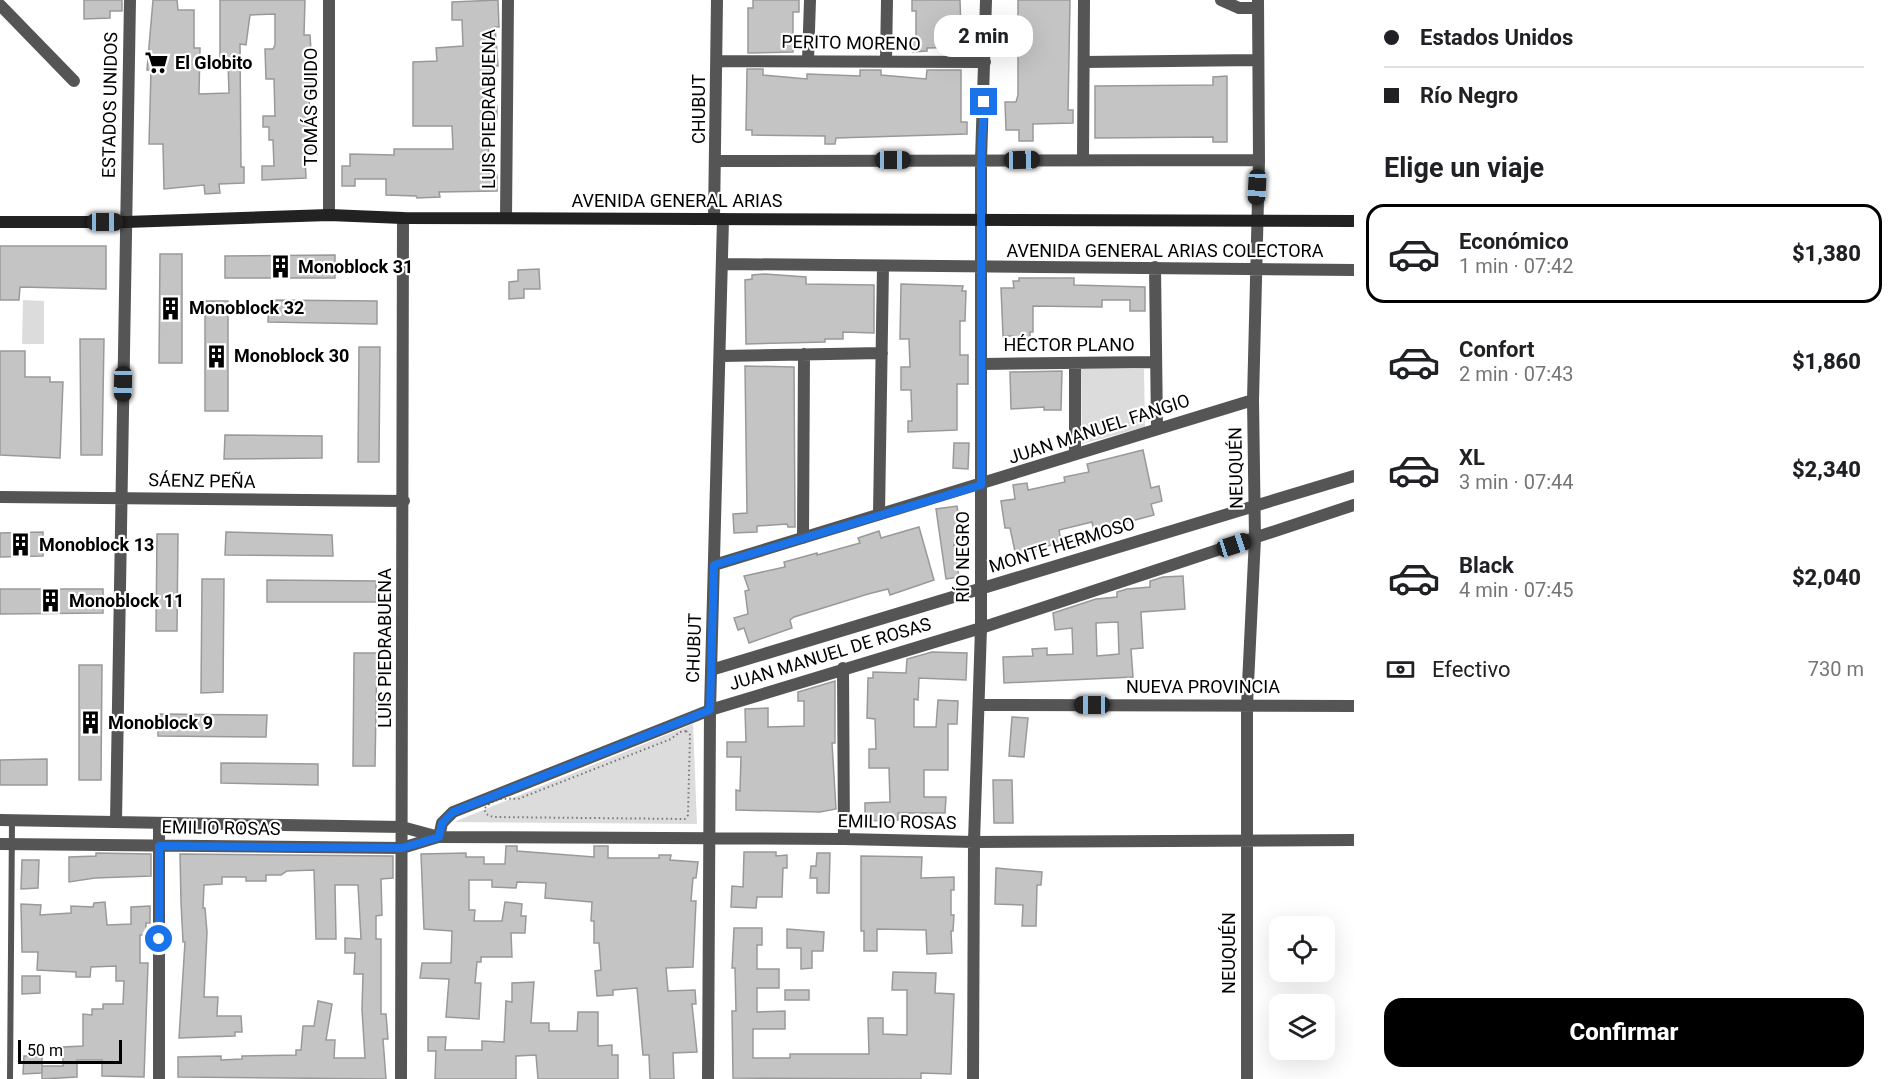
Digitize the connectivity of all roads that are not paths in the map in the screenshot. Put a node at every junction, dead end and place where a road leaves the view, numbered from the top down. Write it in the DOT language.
graph roads {
  1 [pos="130,0"];
  2 [pos="329,0"];
  3 [pos="508,0"];
  4 [pos="717,0"];
  5 [pos="810,0"];
  6 [pos="886,0"];
  7 [pos="986,0"];
  8 [pos="1084,0"];
  9 [pos="1221,0"];
  10 [pos="1258,4"];
  11 [pos="0,5"];
  12 [pos="808,60"];
  13 [pos="1258,60"];
  14 [pos="717,61"];
  15 [pos="886,61"];
  16 [pos="1084,62"];
  17 [pos="985,63"];
  18 [pos="74,81"];
  19 [pos="1083,158"];
  20 [pos="981,160"];
  21 [pos="1258,160"];
  22 [pos="717,161"];
  23 [pos="329,215"];
  24 [pos="403,218"];
  25 [pos="506,218"];
  26 [pos="719,219"];
  27 [pos="981,220"];
  28 [pos="1256,221"];
  29 [pos="1354,221"];
  30 [pos="0,222"];
  31 [pos="126,222"];
  32 [pos="724,264"];
  33 [pos="883,266"];
  34 [pos="982,267"];
  35 [pos="1155,267"];
  36 [pos="1255,269"];
  37 [pos="1354,270"];
  38 [pos="882,353"];
  39 [pos="804,354"];
  40 [pos="721,356"];
  41 [pos="1156,362"];
  42 [pos="1075,363"];
  43 [pos="982,364"];
  44 [pos="1253,400"];
  45 [pos="1157,428"];
  46 [pos="1076,454"];
  47 [pos="1354,476"];
  48 [pos="981,485"];
  49 [pos="0,497"];
  50 [pos="122,499"];
  51 [pos="404,501"];
  52 [pos="1254,505"];
  53 [pos="1354,505"];
  54 [pos="879,514"];
  55 [pos="803,538"];
  56 [pos="1255,538"];
  57 [pos="714,565"];
  58 [pos="981,589"];
  59 [pos="981,628"];
  60 [pos="843,668"];
  61 [pos="711,670"];
  62 [pos="980,705"];
  63 [pos="1247,705"];
  64 [pos="1354,706"];
  65 [pos="710,710"];
  66 [pos="6,820"];
  67 [pos="116,822"];
  68 [pos="159,823"];
  69 [pos="402,828"];
  70 [pos="439,837"];
  71 [pos="709,838"];
  72 [pos="844,839"];
  73 [pos="1247,839"];
  74 [pos="1354,840"];
  75 [pos="974,842"];
  76 [pos="6,845"];
  77 [pos="159,846"];
  78 [pos="402,848"];
  79 [pos="10,1079"];
  80 [pos="159,1079"];
  81 [pos="401,1079"];
  82 [pos="708,1079"];
  83 [pos="973,1079"];
  84 [pos="1247,1079"];
  1 -- 31 [label="street, ESTADOS UNIDOS"];
  2 -- 23 [label="street, TOMÁS GUIDO"];
  3 -- 25 [label="street, LUIS PIEDRABUENA"];
  4 -- 14 [label="street, CHUBUT"];
  5 -- 12 [label="street"];
  6 -- 15 [label="street"];
  7 -- 17 [label="street, RÍO NEGRO"];
  8 -- 16 [label="street"];
  9 -- 10 [label="street"];
  10 -- 13 [label="street, NEUQUÉN"];
  11 -- 18 [label="street"];
  12 -- 14 [label="street, PERITO MORENO"];
  12 -- 15 [label="street, PERITO MORENO"];
  13 -- 16 [label="street"];
  13 -- 21 [label="street, NEUQUÉN"];
  14 -- 22 [label="street, CHUBUT"];
  15 -- 17 [label="street, PERITO MORENO"];
  16 -- 19 [label="street"];
  17 -- 20 [label="street, RÍO NEGRO"];
  19 -- 20 [label="street"];
  19 -- 21 [label="street"];
  20 -- 22 [label="street"];
  20 -- 27 [label="street, RÍO NEGRO"];
  21 -- 28 [label="street, NEUQUÉN"];
  22 -- 26 [label="street, CHUBUT"];
  23 -- 24 [label="main road, AVENIDA GENERAL ARIAS"];
  23 -- 31 [label="main road, AVENIDA GENERAL ARIAS"];
  24 -- 25 [label="main road, AVENIDA GENERAL ARIAS"];
  24 -- 51 [label="street, LUIS PIEDRABUENA"];
  25 -- 26 [label="main road, AVENIDA GENERAL ARIAS"];
  26 -- 27 [label="main road, AVENIDA GENERAL ARIAS"];
  26 -- 32 [label="street, CHUBUT"];
  27 -- 28 [label="main road, AVENIDA GENERAL ARIAS"];
  27 -- 34 [label="street, RÍO NEGRO"];
  28 -- 29 [label="main road, AVENIDA GENERAL ARIAS"];
  28 -- 36 [label="street, NEUQUÉN"];
  30 -- 31 [label="main road, AVENIDA GENERAL ARIAS"];
  31 -- 50 [label="street, ESTADOS UNIDOS"];
  32 -- 33 [label="street, AVENIDA GENERAL ARIAS COLECTORA"];
  32 -- 40 [label="street, CHUBUT"];
  33 -- 34 [label="street, AVENIDA GENERAL ARIAS COLECTORA"];
  33 -- 38 [label="street"];
  34 -- 35 [label="street, AVENIDA GENERAL ARIAS COLECTORA"];
  34 -- 43 [label="street, RÍO NEGRO"];
  35 -- 36 [label="street, AVENIDA GENERAL ARIAS COLECTORA"];
  35 -- 41 [label="street"];
  36 -- 37 [label="street, AVENIDA GENERAL ARIAS COLECTORA"];
  36 -- 44 [label="street, NEUQUÉN"];
  38 -- 39 [label="street"];
  38 -- 54 [label="street"];
  39 -- 40 [label="street"];
  39 -- 55 [label="street"];
  40 -- 57 [label="street, CHUBUT"];
  41 -- 42 [label="street, HÉCTOR PLANO"];
  41 -- 45 [label="street"];
  42 -- 43 [label="street, HÉCTOR PLANO"];
  42 -- 46 [label="street"];
  43 -- 48 [label="street, RÍO NEGRO"];
  44 -- 45 [label="street, JUAN MANUEL FANGIO"];
  44 -- 52 [label="street, NEUQUÉN"];
  45 -- 46 [label="street, JUAN MANUEL FANGIO"];
  46 -- 48 [label="street, JUAN MANUEL FANGIO"];
  47 -- 52 [label="street, MONTE HERMOSO"];
  48 -- 54 [label="street, JUAN MANUEL FANGIO"];
  48 -- 58 [label="street, RÍO NEGRO"];
  49 -- 50 [label="street, SÁENZ PEÑA"];
  50 -- 51 [label="street, SÁENZ PEÑA"];
  50 -- 67 [label="street, ESTADOS UNIDOS"];
  51 -- 69 [label="street, LUIS PIEDRABUENA"];
  52 -- 56 [label="street, NEUQUÉN"];
  52 -- 58 [label="street, MONTE HERMOSO"];
  53 -- 56 [label="street, JUAN MANUEL DE ROSAS"];
  54 -- 55 [label="street, JUAN MANUEL FANGIO"];
  55 -- 57 [label="street, JUAN MANUEL FANGIO"];
  56 -- 59 [label="street, JUAN MANUEL DE ROSAS"];
  56 -- 63 [label="street, NEUQUÉN"];
  57 -- 61 [label="street, CHUBUT"];
  58 -- 59 [label="street, RÍO NEGRO"];
  58 -- 61 [label="street, MONTE HERMOSO"];
  59 -- 60 [label="street, JUAN MANUEL DE ROSAS"];
  59 -- 62 [label="street, RÍO NEGRO"];
  60 -- 65 [label="street, JUAN MANUEL DE ROSAS"];
  60 -- 72 [label="street"];
  61 -- 65 [label="street, CHUBUT"];
  62 -- 63 [label="street, NUEVA PROVINCIA"];
  62 -- 75 [label="street, RÍO NEGRO"];
  63 -- 64 [label="street, NUEVA PROVINCIA"];
  63 -- 73 [label="street, NEUQUÉN"];
  65 -- 70 [label="street, JUAN MANUEL DE ROSAS"];
  65 -- 71 [label="street, CHUBUT"];
  66 -- 67 [label="street, EMILIO ROSAS"];
  66 -- 76 [label="lane"];
  67 -- 68 [label="street, EMILIO ROSAS"];
  68 -- 69 [label="street, EMILIO ROSAS"];
  68 -- 77 [label="street"];
  69 -- 70 [label="street, EMILIO ROSAS"];
  69 -- 78 [label="street, LUIS PIEDRABUENA"];
  70 -- 71 [label="street, EMILIO ROSAS"];
  70 -- 78 [label="street, EMILIO ROSAS"];
  71 -- 72 [label="street, EMILIO ROSAS"];
  71 -- 82 [label="street, CHUBUT"];
  72 -- 75 [label="street, EMILIO ROSAS"];
  73 -- 74 [label="street, EMILIO ROSAS"];
  73 -- 75 [label="street, EMILIO ROSAS"];
  73 -- 84 [label="street, NEUQUÉN"];
  75 -- 83 [label="street, RÍO NEGRO"];
  76 -- 77 [label="street, EMILIO ROSAS"];
  76 -- 79 [label="lane"];
  77 -- 78 [label="street, EMILIO ROSAS"];
  77 -- 80 [label="street"];
  78 -- 81 [label="street, LUIS PIEDRABUENA"];
}
